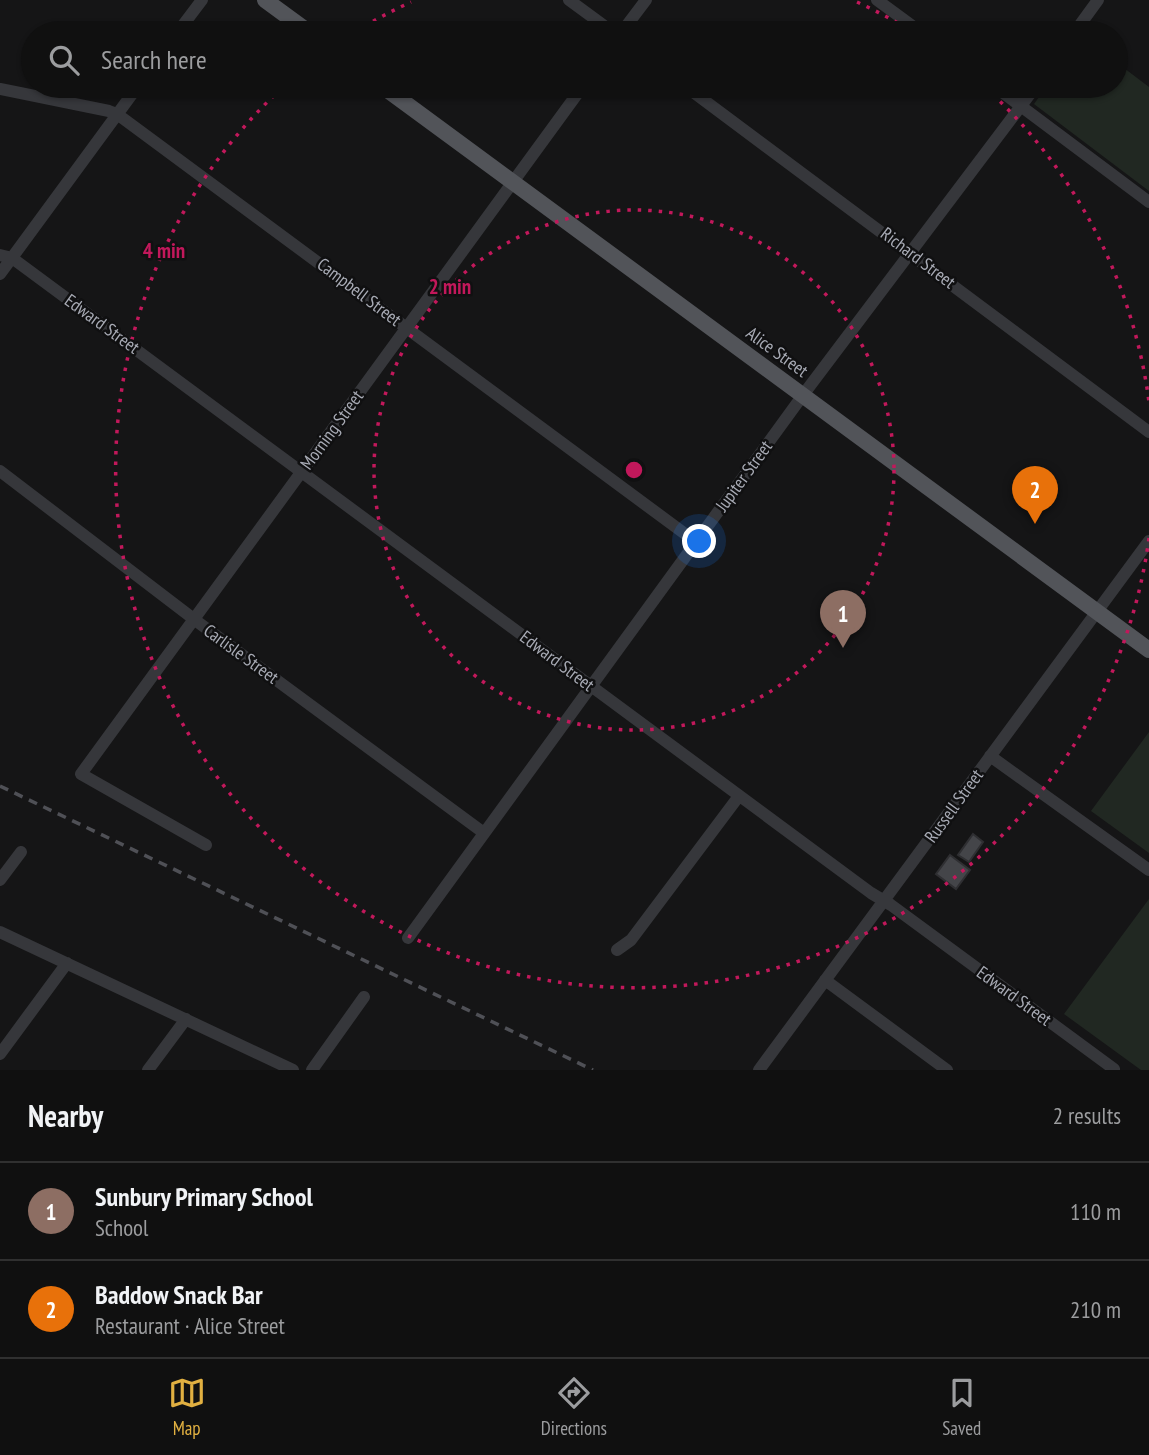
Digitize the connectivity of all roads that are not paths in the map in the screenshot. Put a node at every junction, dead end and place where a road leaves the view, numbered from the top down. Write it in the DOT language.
graph roads {
  1 [pos="202,0"];
  2 [pos="265,0"];
  3 [pos="569,0"];
  4 [pos="646,0"];
  5 [pos="877,0"];
  6 [pos="1098,0"];
  7 [pos="186,21"];
  8 [pos="294,21"];
  9 [pos="598,21"];
  10 [pos="630,21"];
  11 [pos="906,21"];
  12 [pos="1083,21"];
  13 [pos="0,89"];
  14 [pos="21,93"];
  15 [pos="45,98"];
  16 [pos="129,98"];
  17 [pos="398,98"];
  18 [pos="574,98"];
  19 [pos="701,98"];
  20 [pos="1010,98"];
  21 [pos="1027,98"];
  22 [pos="1021,106"];
  23 [pos="117,114"];
  24 [pos="513,182"];
  25 [pos="1149,202"];
  26 [pos="910,251"];
  27 [pos="6,257"];
  28 [pos="0,274"];
  29 [pos="407,328"];
  30 [pos="803,395"];
  31 [pos="1149,432"];
  32 [pos="302,472"];
  33 [pos="1,475"];
  34 [pos="1149,541"];
  35 [pos="696,542"];
  36 [pos="1096,611"];
  37 [pos="193,619"];
  38 [pos="1149,649"];
  39 [pos="591,686"];
  40 [pos="990,756"];
  41 [pos="739,796"];
  42 [pos="484,832"];
  43 [pos="206,845"];
  44 [pos="21,852"];
  45 [pos="1149,870"];
  46 [pos="0,880"];
  47 [pos="884,901"];
  48 [pos="0,932"];
  49 [pos="408,938"];
  50 [pos="617,950"];
  51 [pos="67,963"];
  52 [pos="825,980"];
  53 [pos="364,997"];
  54 [pos="186,1019"];
  55 [pos="0,1054"];
  56 [pos="1114,1069"];
  57 [pos="148,1070"];
  58 [pos="293,1070"];
  59 [pos="312,1070"];
  60 [pos="759,1070"];
  61 [pos="947,1070"];
  1 -- 7 [label="street"];
  2 -- 8 [label="main road"];
  3 -- 9 [label="street"];
  4 -- 10 [label="street"];
  5 -- 11 [label="street"];
  6 -- 12 [label="street"];
  13 -- 14 [label="street, Campbell Street"];
  15 -- 23 [label="street, Campbell Street"];
  16 -- 23 [label="street"];
  17 -- 24 [label="main road, Alice Street"];
  18 -- 24 [label="street, Morning Street"];
  19 -- 26 [label="street, Richard Street"];
  20 -- 22 [label="street"];
  21 -- 22 [label="street, Jupiter Street"];
  22 -- 25 [label="street"];
  22 -- 26 [label="street, Jupiter Street"];
  23 -- 27 [label="street"];
  23 -- 29 [label="street, Campbell Street"];
  24 -- 29 [label="street, Morning Street"];
  24 -- 30 [label="main road, Alice Street"];
  26 -- 30 [label="street, Jupiter Street"];
  26 -- 31 [label="street, Richard Street"];
  27 -- 28 [label="street"];
  27 -- 32 [label="street, Edward Street"];
  29 -- 32 [label="street, Morning Street"];
  29 -- 35 [label="street, Campbell Street"];
  30 -- 35 [label="street, Jupiter Street"];
  30 -- 36 [label="main road, Alice Street"];
  32 -- 37 [label="street, Morning Street"];
  32 -- 39 [label="street, Edward Street"];
  33 -- 37 [label="street, Carlisle Street"];
  34 -- 36 [label="street, Russell Street"];
  35 -- 39 [label="street, Jupiter Street"];
  36 -- 38 [label="main road, Alice Street"];
  36 -- 40 [label="street, Russell Street"];
  37 -- 42 [label="street, Carlisle Street"];
  37 -- 43 [label="street, Morning Street"];
  39 -- 41 [label="street, Edward Street"];
  39 -- 42 [label="street, Jupiter Street"];
  40 -- 45 [label="street"];
  40 -- 47 [label="street, Russell Street"];
  41 -- 47 [label="street, Edward Street"];
  41 -- 50 [label="street"];
  42 -- 49 [label="street, Jupiter Street"];
  44 -- 46 [label="street"];
  47 -- 52 [label="street, Russell Street"];
  47 -- 56 [label="street, Edward Street"];
  48 -- 51 [label="street"];
  51 -- 54 [label="street"];
  51 -- 55 [label="street"];
  52 -- 60 [label="street, Russell Street"];
  52 -- 61 [label="street"];
  53 -- 59 [label="street"];
  54 -- 57 [label="street"];
  54 -- 58 [label="street"];
}
